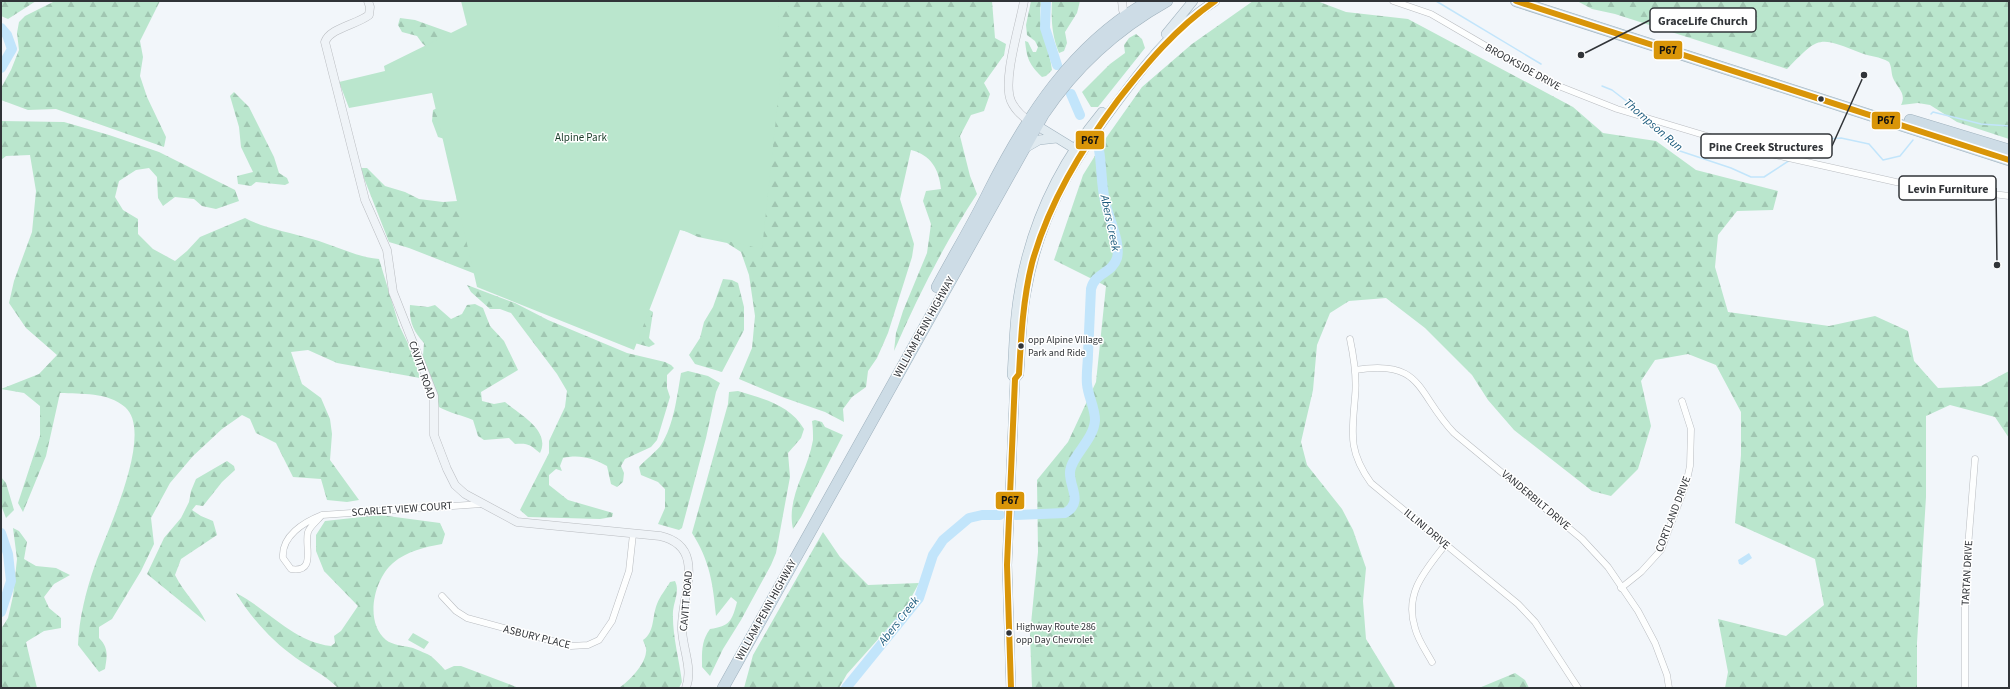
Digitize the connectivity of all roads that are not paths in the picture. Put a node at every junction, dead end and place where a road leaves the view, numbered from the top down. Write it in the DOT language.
graph roads {
  1 [pos="368,1"];
  2 [pos="1024,1"];
  3 [pos="1122,1"];
  4 [pos="1149,1"];
  5 [pos="1167,1"];
  6 [pos="1193,1"];
  7 [pos="1215,1"];
  8 [pos="1394,1"];
  9 [pos="1516,1"];
  10 [pos="1539,1"];
  11 [pos="1128,20"];
  12 [pos="1032,123"];
  13 [pos="1057,138"];
  14 [pos="1022,150"];
  15 [pos="2009,150"];
  16 [pos="1078,151"];
  17 [pos="2009,160"];
  18 [pos="2009,196"];
  19 [pos="1350,339"];
  20 [pos="1355,370"];
  21 [pos="1682,401"];
  22 [pos="1975,459"];
  23 [pos="483,504"];
  24 [pos="322,515"];
  25 [pos="633,534"];
  26 [pos="1445,545"];
  27 [pos="1621,588"];
  28 [pos="442,596"];
  29 [pos="1432,662"];
  30 [pos="686,688"];
  31 [pos="714,688"];
  32 [pos="723,688"];
  33 [pos="1011,688"];
  34 [pos="1578,688"];
  35 [pos="1669,688"];
  36 [pos="1965,688"];
  1 -- 23 [label="street, CAVITT ROAD"];
  2 -- 12 [label="street"];
  3 -- 11 [label="street"];
  4 -- 11 [label="highway, WILLIAM PENN HIGHWAY"];
  5 -- 11 [label="highway, WILLIAM PENN HIGHWAY"];
  6 -- 16 [label="main road"];
  7 -- 16 [label="main road"];
  8 -- 18 [label="street, BROOKSIDE DRIVE"];
  9 -- 17 [label="highway"];
  10 -- 15 [label="highway"];
  11 -- 12 [label="highway, WILLIAM PENN HIGHWAY"];
  12 -- 13 [label="main road"];
  12 -- 14 [label="highway, WILLIAM PENN HIGHWAY"];
  12 -- 31 [label="highway, WILLIAM PENN HIGHWAY"];
  13 -- 14 [label="main road"];
  13 -- 16 [label="main road"];
  14 -- 32 [label="highway, WILLIAM PENN HIGHWAY"];
  16 -- 33 [label="main road"];
  19 -- 20 [label="street, ILLINI DRIVE"];
  20 -- 26 [label="street, ILLINI DRIVE"];
  20 -- 27 [label="street, VANDERBILT DRIVE"];
  21 -- 27 [label="street, CORTLAND DRIVE"];
  22 -- 36 [label="street, TARTAN DRIVE"];
  23 -- 24 [label="street, SCARLET VIEW COURT"];
  23 -- 25 [label="street, CAVITT ROAD"];
  24 -- 24 [label="street, SCARLET VIEW COURT"];
  25 -- 28 [label="street, ASBURY PLACE"];
  25 -- 30 [label="street, CAVITT ROAD"];
  26 -- 29 [label="street"];
  26 -- 34 [label="street, ILLINI DRIVE"];
  27 -- 35 [label="street, VANDERBILT DRIVE"];
}
